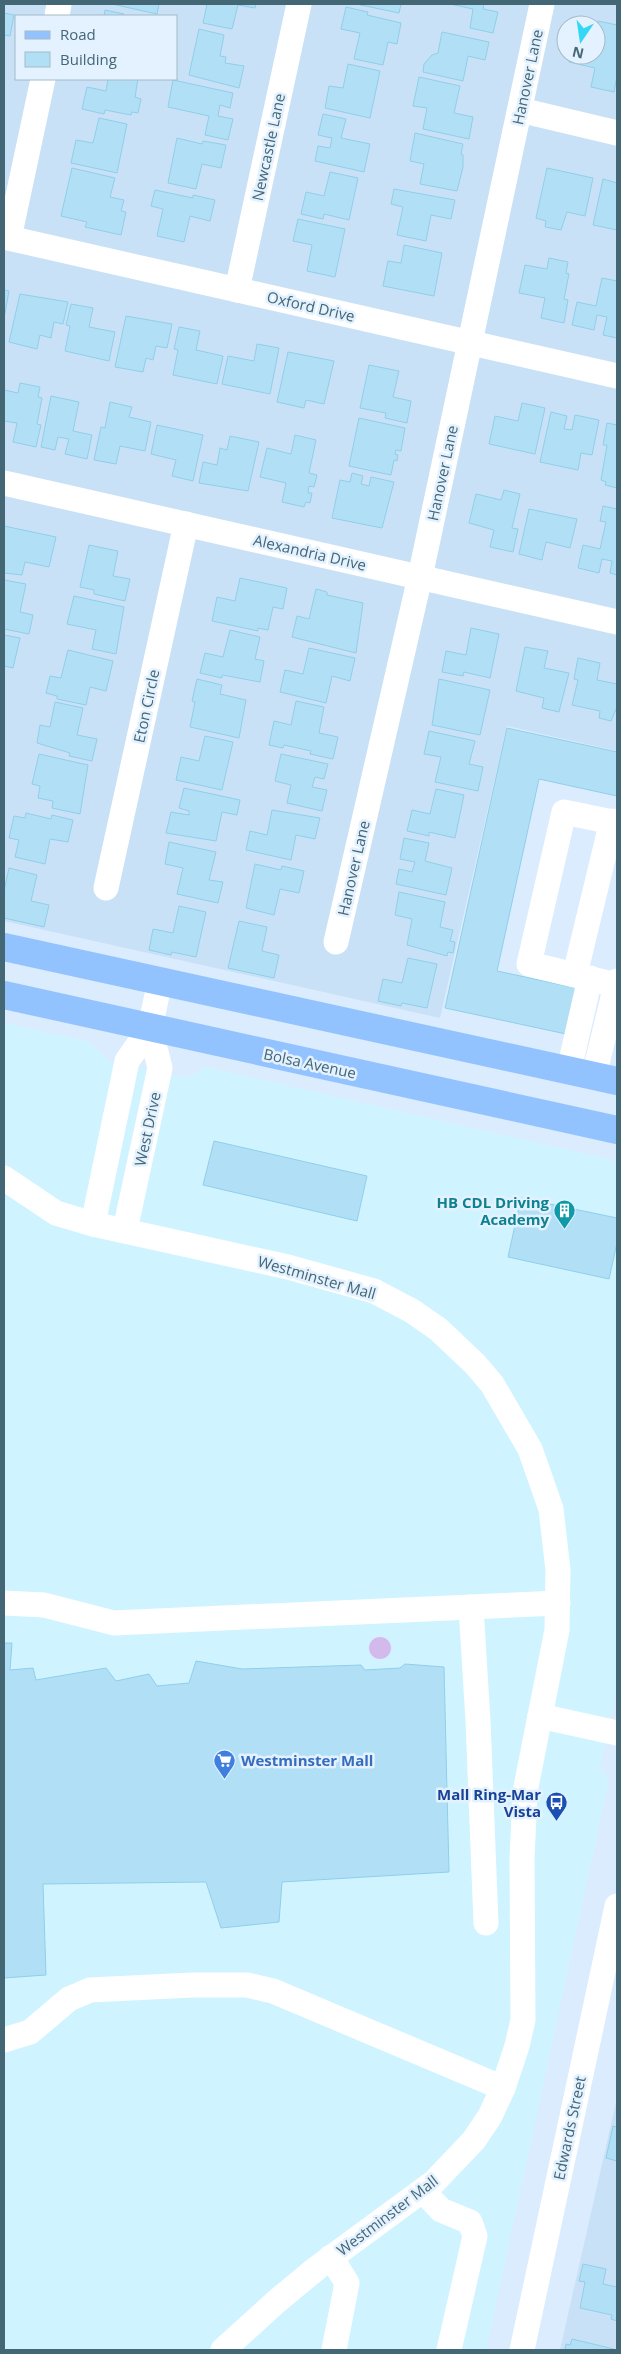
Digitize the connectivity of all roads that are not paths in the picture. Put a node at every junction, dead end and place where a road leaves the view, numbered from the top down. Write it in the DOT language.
graph roads {
  1 [pos="299,4"];
  2 [pos="542,4"];
  3 [pos="43,80"];
  4 [pos="520,110"];
  5 [pos="617,133"];
  6 [pos="6,238"];
  7 [pos="237,290"];
  8 [pos="470,343"];
  9 [pos="617,376"];
  10 [pos="4,483"];
  11 [pos="186,524"];
  12 [pos="420,577"];
  13 [pos="617,622"];
  14 [pos="614,822"];
  15 [pos="106,888"];
  16 [pos="336,942"];
  17 [pos="4,946"];
  18 [pos="583,976"];
  19 [pos="160,981"];
  20 [pos="617,983"];
  21 [pos="4,995"];
  22 [pos="150,1028"];
  23 [pos="593,1076"];
  24 [pos="617,1130"];
  25 [pos="4,1178"];
  26 [pos="93,1224"];
  27 [pos="125,1230"];
  28 [pos="4,1603"];
  29 [pos="558,1603"];
  30 [pos="471,1607"];
  31 [pos="540,1716"];
  32 [pos="617,1733"];
  33 [pos="617,1906"];
  34 [pos="486,1924"];
  35 [pos="4,2040"];
  36 [pos="503,2088"];
  37 [pos="423,2191"];
  38 [pos="331,2257"];
  39 [pos="223,2350"];
  40 [pos="334,2350"];
  41 [pos="449,2350"];
  42 [pos="522,2350"];
  1 -- 7 [label="street, Newcastle Lane"];
  2 -- 4 [label="street, Hanover Lane"];
  3 -- 6 [label="street"];
  4 -- 5 [label="street"];
  4 -- 8 [label="street, Hanover Lane"];
  6 -- 7 [label="street, Oxford Drive"];
  7 -- 8 [label="street, Oxford Drive"];
  8 -- 9 [label="street, Oxford Drive"];
  8 -- 12 [label="street, Hanover Lane"];
  10 -- 11 [label="street, Alexandria Drive"];
  11 -- 12 [label="street, Alexandria Drive"];
  11 -- 15 [label="street, Eton Circle"];
  12 -- 13 [label="street, Alexandria Drive"];
  12 -- 16 [label="street, Hanover Lane"];
  14 -- 18 [label="street"];
  14 -- 18 [label="street"];
  17 -- 19 [label="main road"];
  18 -- 20 [label="street"];
  18 -- 23 [label="street"];
  19 -- 22 [label="street, West Drive"];
  19 -- 23 [label="main road"];
  20 -- 23 [label="street"];
  21 -- 22 [label="main road, Bolsa Avenue"];
  22 -- 24 [label="main road, Bolsa Avenue"];
  22 -- 26 [label="street, West Drive"];
  22 -- 27 [label="street, West Drive"];
  25 -- 26 [label="street, Westminster Mall"];
  26 -- 27 [label="street, Westminster Mall"];
  27 -- 29 [label="street, Westminster Mall"];
  28 -- 30 [label="street"];
  29 -- 30 [label="street"];
  29 -- 31 [label="street, Westminster Mall"];
  30 -- 34 [label="street"];
  31 -- 32 [label="street"];
  31 -- 36 [label="street, Westminster Mall"];
  33 -- 42 [label="street, Edwards Street"];
  35 -- 36 [label="street"];
  36 -- 37 [label="street, Westminster Mall"];
  37 -- 38 [label="street, Westminster Mall"];
  37 -- 41 [label="street"];
  38 -- 39 [label="street, Westminster Mall"];
  38 -- 40 [label="street"];
}
